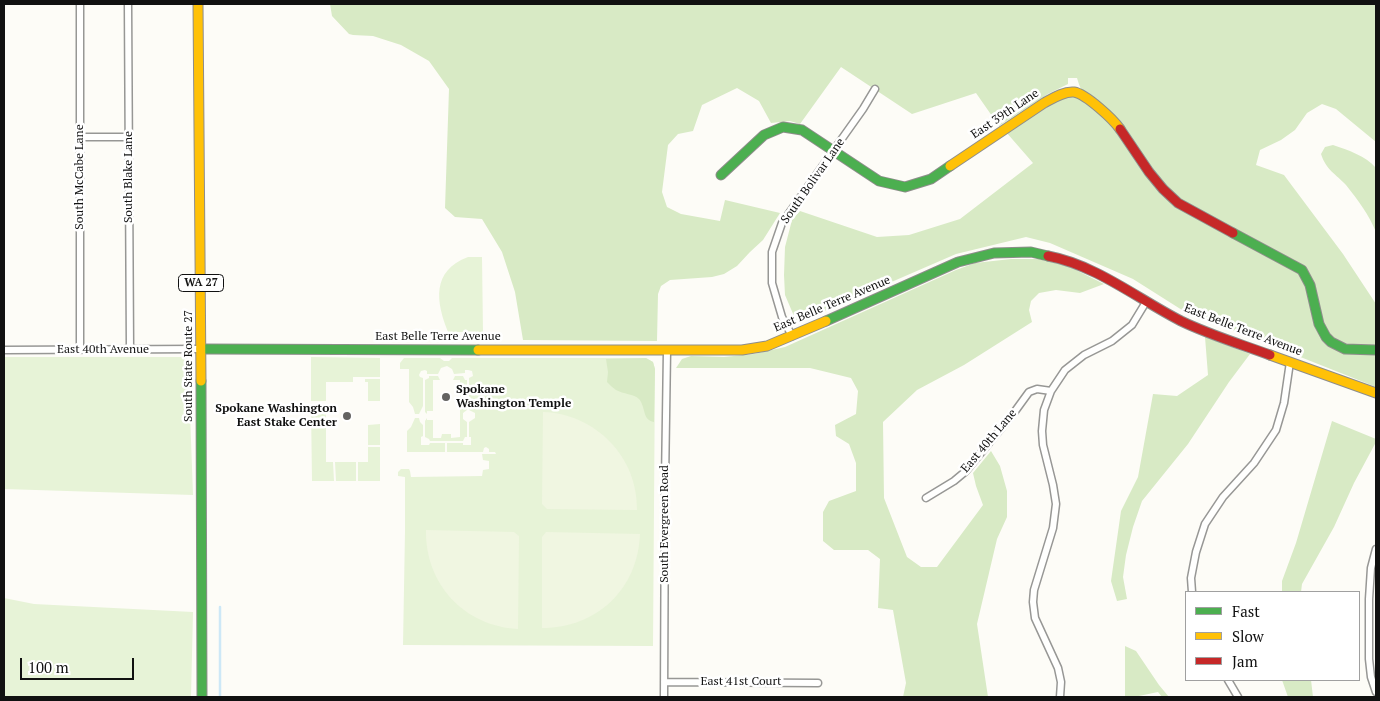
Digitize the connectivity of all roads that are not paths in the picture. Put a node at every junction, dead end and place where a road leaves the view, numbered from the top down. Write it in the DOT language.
graph roads {
  1 [pos="80,4"];
  2 [pos="128,4"];
  3 [pos="198,4"];
  4 [pos="875,89"];
  5 [pos="80,137"];
  6 [pos="128,137"];
  7 [pos="833,151"];
  8 [pos="721,175"];
  9 [pos="1146,302"];
  10 [pos="792,336"];
  11 [pos="201,349"];
  12 [pos="4,350"];
  13 [pos="80,350"];
  14 [pos="130,350"];
  15 [pos="1376,350"];
  16 [pos="667,351"];
  17 [pos="1290,362"];
  18 [pos="1051,391"];
  19 [pos="1376,393"];
  20 [pos="926,498"];
  21 [pos="1376,549"];
  22 [pos="1192,591"];
  23 [pos="1229,681"];
  24 [pos="664,682"];
  25 [pos="818,683"];
  26 [pos="1376,692"];
  27 [pos="202,697"];
  28 [pos="664,697"];
  29 [pos="1060,697"];
  30 [pos="1238,697"];
  1 -- 5 [label="street, South McCabe Lane"];
  2 -- 6 [label="street, South Blake Lane"];
  3 -- 11 [label="street, South State Route 27 / WA 27"];
  4 -- 7 [label="street, South Bolivar Lane"];
  5 -- 6 [label="street"];
  5 -- 13 [label="street, South McCabe Lane"];
  6 -- 14 [label="street, South Blake Lane"];
  7 -- 8 [label="street, East 39th Lane"];
  7 -- 10 [label="street, South Bolivar Lane"];
  7 -- 15 [label="street, East 39th Lane"];
  9 -- 10 [label="street, East Belle Terre Avenue"];
  9 -- 17 [label="street, East Belle Terre Avenue"];
  9 -- 18 [label="street"];
  10 -- 16 [label="street, East Belle Terre Avenue"];
  11 -- 14 [label="street, East 40th Avenue"];
  11 -- 16 [label="street, East Belle Terre Avenue"];
  11 -- 27 [label="street, South State Route 27 / WA 27"];
  12 -- 13 [label="street, East 40th Avenue"];
  13 -- 14 [label="street, East 40th Avenue"];
  16 -- 24 [label="street, South Evergreen Road"];
  17 -- 19 [label="street, East Belle Terre Avenue"];
  17 -- 22 [label="street"];
  18 -- 20 [label="street, East 40th Lane"];
  18 -- 29 [label="street"];
  21 -- 26 [label="street"];
  23 -- 30 [label="street"];
  24 -- 25 [label="street, East 41st Court"];
  24 -- 28 [label="street, South Evergreen Road"];
}
